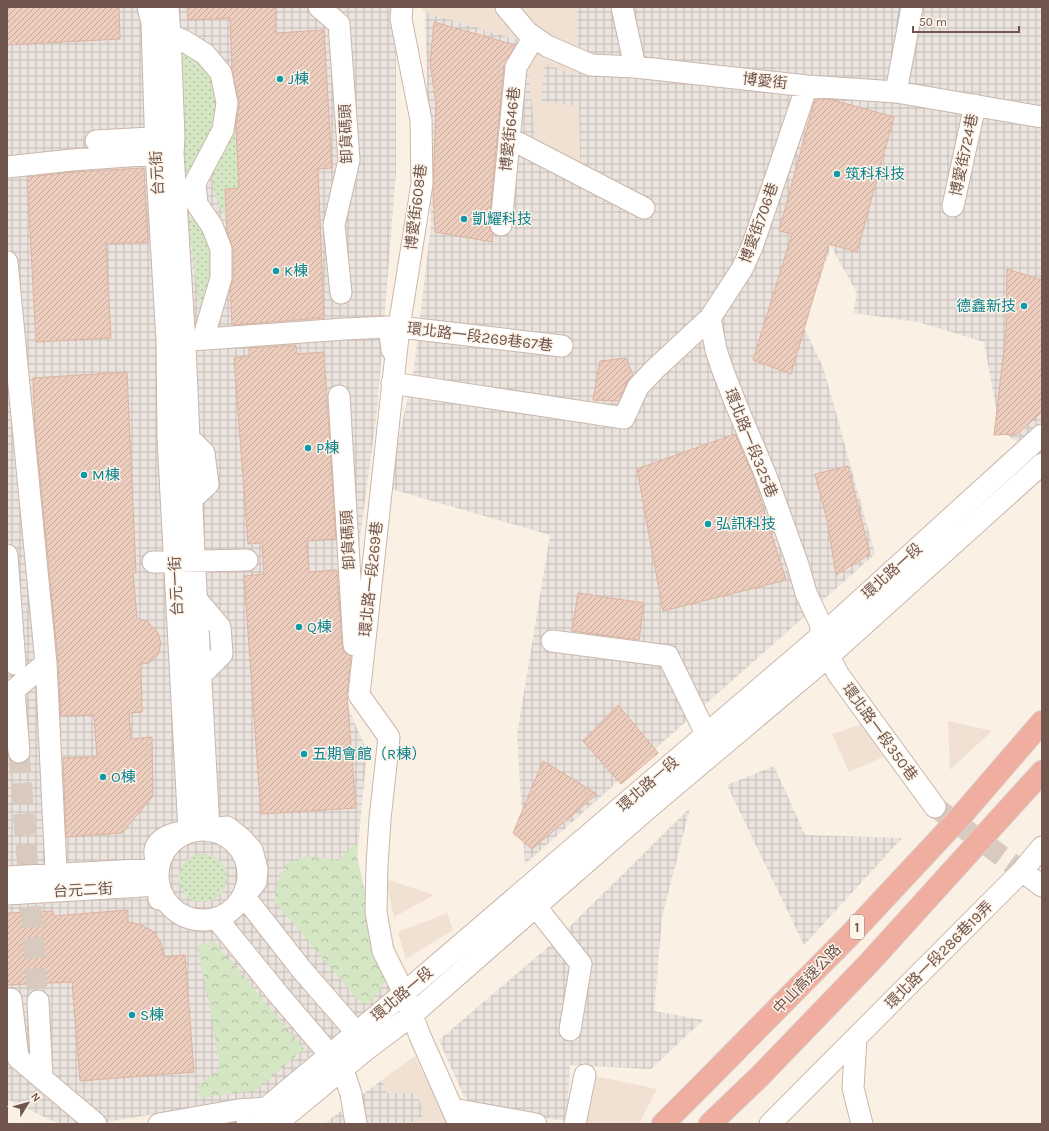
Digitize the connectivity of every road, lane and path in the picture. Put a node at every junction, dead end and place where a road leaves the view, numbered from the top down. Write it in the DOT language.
graph roads {
  1 [pos="148,7"];
  2 [pos="168,7"];
  3 [pos="319,7"];
  4 [pos="402,7"];
  5 [pos="506,7"];
  6 [pos="622,7"];
  7 [pos="912,7"];
  8 [pos="161,36"];
  9 [pos="534,37"];
  10 [pos="635,67"];
  11 [pos="806,86"];
  12 [pos="896,92"];
  13 [pos="975,105"];
  14 [pos="1042,116"];
  15 [pos="510,138"];
  16 [pos="96,141"];
  17 [pos="164,145"];
  18 [pos="7,167"];
  19 [pos="196,192"];
  20 [pos="176,193"];
  21 [pos="953,206"];
  22 [pos="644,208"];
  23 [pos="501,225"];
  24 [pos="7,262"];
  25 [pos="341,293"];
  26 [pos="710,318"];
  27 [pos="399,327"];
  28 [pos="185,340"];
  29 [pos="562,346"];
  30 [pos="393,375"];
  31 [pos="339,396"];
  32 [pos="1042,435"];
  33 [pos="168,438"];
  34 [pos="189,439"];
  35 [pos="1042,464"];
  36 [pos="182,499"];
  37 [pos="7,555"];
  38 [pos="247,560"];
  39 [pos="153,562"];
  40 [pos="185,562"];
  41 [pos="822,635"];
  42 [pos="552,641"];
  43 [pos="829,656"];
  44 [pos="46,663"];
  45 [pos="11,664"];
  46 [pos="360,683"];
  47 [pos="193,717"];
  48 [pos="1042,722"];
  49 [pos="706,734"];
  50 [pos="19,752"];
  51 [pos="1042,772"];
  52 [pos="935,807"];
  53 [pos="199,830"];
  54 [pos="1042,847"];
  55 [pos="1022,871"];
  56 [pos="7,877"];
  57 [pos="159,877"];
  58 [pos="56,883"];
  59 [pos="1042,886"];
  60 [pos="7,894"];
  61 [pos="244,896"];
  62 [pos="536,907"];
  63 [pos="217,919"];
  64 [pos="404,993"];
  65 [pos="7,1000"];
  66 [pos="38,1001"];
  67 [pos="412,1015"];
  68 [pos="570,1030"];
  69 [pos="856,1038"];
  70 [pos="361,1041"];
  71 [pos="337,1063"];
  72 [pos="585,1075"];
  73 [pos="42,1078"];
  74 [pos="276,1116"];
  75 [pos="456,1117"];
  76 [pos="96,1124"];
  77 [pos="159,1124"];
  78 [pos="246,1124"];
  79 [pos="356,1124"];
  80 [pos="536,1124"];
  81 [pos="574,1124"];
  82 [pos="663,1124"];
  83 [pos="710,1124"];
  84 [pos="770,1124"];
  85 [pos="862,1124"];
  1 -- 8 [label="street, 台元街"];
  2 -- 8 [label="street, 台元街"];
  3 -- 25 [label="street, 卸貨碼頭"];
  4 -- 27 [label="street, 博愛街608巷"];
  5 -- 9 [label="street, 博愛街"];
  6 -- 10 [label="street"];
  7 -- 12 [label="street"];
  8 -- 17 [label="street, 台元街"];
  8 -- 19 [label="street"];
  9 -- 10 [label="street, 博愛街"];
  9 -- 15 [label="street, 博愛街646巷"];
  10 -- 11 [label="street, 博愛街"];
  11 -- 12 [label="street, 博愛街"];
  11 -- 26 [label="street, 博愛街706巷"];
  12 -- 13 [label="street, 博愛街"];
  13 -- 14 [label="street, 博愛街"];
  13 -- 21 [label="street, 博愛街724巷"];
  15 -- 22 [label="street"];
  15 -- 23 [label="street, 博愛街646巷"];
  16 -- 17 [label="street"];
  17 -- 18 [label="street"];
  17 -- 20 [label="street, 台元街"];
  17 -- 28 [label="street, 台元街"];
  19 -- 20 [label="street"];
  19 -- 28 [label="street"];
  20 -- 28 [label="street, 台元街"];
  24 -- 44 [label="street"];
  26 -- 30 [label="street, 博愛街706巷"];
  26 -- 41 [label="street, 環北路一段325巷"];
  27 -- 29 [label="street, 環北路一段269巷67巷"];
  27 -- 30 [label="street, 博愛街608巷"];
  28 -- 30 [label="street"];
  28 -- 33 [label="street"];
  28 -- 34 [label="street, 台元一街"];
  30 -- 46 [label="street, 環北路一段269巷"];
  31 -- 46 [label="street, 卸貨碼頭"];
  32 -- 41 [label="street, 環北路一段"];
  33 -- 34 [label="street"];
  33 -- 36 [label="street"];
  34 -- 36 [label="street, 台元一街"];
  35 -- 43 [label="street, 環北路一段"];
  36 -- 40 [label="street, 台元一街"];
  37 -- 45 [label="street"];
  38 -- 40 [label="street"];
  39 -- 40 [label="street"];
  40 -- 47 [label="street, 台元一街"];
  40 -- 47 [label="street, 台元一街"];
  41 -- 43 [label="street, 環北路一段325巷"];
  41 -- 49 [label="street, 環北路一段"];
  42 -- 49 [label="street"];
  43 -- 52 [label="street, 環北路一段350巷"];
  43 -- 62 [label="street, 環北路一段"];
  44 -- 45 [label="street"];
  44 -- 50 [label="street"];
  44 -- 58 [label="street"];
  46 -- 64 [label="street, 環北路一段269巷"];
  47 -- 53 [label="street, 台元一街"];
  48 -- 82 [label="highway, 中山高速公路 / 1"];
  49 -- 64 [label="street, 環北路一段"];
  51 -- 83 [label="highway, 1"];
  53 -- 57 [label="street"];
  53 -- 61 [label="street"];
  54 -- 55 [label="street, 環北路一段286巷19弄"];
  55 -- 59 [label="street"];
  55 -- 69 [label="street, 環北路一段286巷19弄"];
  56 -- 58 [label="street, 台元二街"];
  57 -- 58 [label="street, 台元二街"];
  57 -- 63 [label="street"];
  58 -- 60 [label="street, 台元二街"];
  61 -- 63 [label="street"];
  61 -- 70 [label="street"];
  62 -- 67 [label="street, 環北路一段"];
  62 -- 68 [label="street"];
  63 -- 71 [label="street"];
  64 -- 67 [label="street, 環北路一段269巷"];
  64 -- 70 [label="street, 環北路一段"];
  65 -- 73 [label="street"];
  66 -- 73 [label="street"];
  67 -- 70 [label="street, 環北路一段"];
  67 -- 75 [label="street, 環北路一段269巷"];
  69 -- 84 [label="street, 環北路一段286巷19弄"];
  69 -- 85 [label="street"];
  70 -- 71 [label="street, 環北路一段"];
  71 -- 74 [label="street, 環北路一段"];
  71 -- 79 [label="street"];
  72 -- 81 [label="street"];
  73 -- 76 [label="street"];
  74 -- 77 [label="street"];
  74 -- 78 [label="street, 環北路一段"];
  75 -- 80 [label="street"];
}
